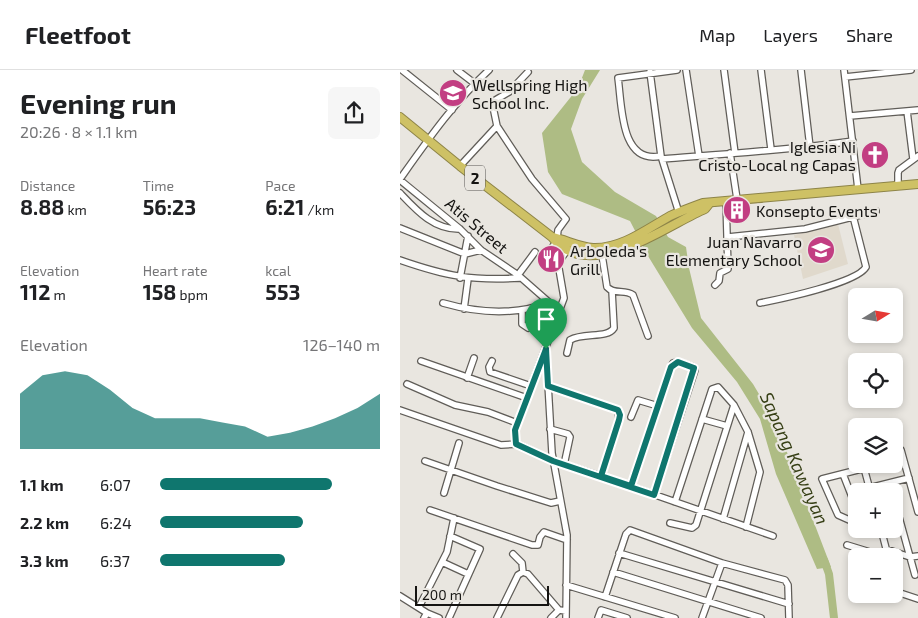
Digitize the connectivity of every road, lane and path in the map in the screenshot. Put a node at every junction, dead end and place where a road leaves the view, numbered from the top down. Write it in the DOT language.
graph roads {
  1 [pos="402,70"];
  2 [pos="457,70"];
  3 [pos="489,70"];
  4 [pos="677,70"];
  5 [pos="686,70"];
  6 [pos="724,70"];
  7 [pos="761,70"];
  8 [pos="801,70"];
  9 [pos="844,70"];
  10 [pos="911,70"];
  11 [pos="528,72"];
  12 [pos="650,72"];
  13 [pos="845,77"];
  14 [pos="474,83"];
  15 [pos="452,110"];
  16 [pos="918,110"];
  17 [pos="907,111"];
  18 [pos="850,116"];
  19 [pos="400,117"];
  20 [pos="497,126"];
  21 [pos="428,140"];
  22 [pos="853,141"];
  23 [pos="810,147"];
  24 [pos="771,149"];
  25 [pos="733,153"];
  26 [pos="698,156"];
  27 [pos="916,157"];
  28 [pos="662,158"];
  29 [pos="460,166"];
  30 [pos="400,179"];
  31 [pos="918,184"];
  32 [pos="898,186"];
  33 [pos="858,189"];
  34 [pos="400,193"];
  35 [pos="738,200"];
  36 [pos="726,201"];
  37 [pos="876,211"];
  38 [pos="676,216"];
  39 [pos="853,216"];
  40 [pos="400,228"];
  41 [pos="460,229"];
  42 [pos="468,236"];
  43 [pos="728,237"];
  44 [pos="555,239"];
  45 [pos="623,246"];
  46 [pos="568,249"];
  47 [pos="481,250"];
  48 [pos="535,252"];
  49 [pos="465,254"];
  50 [pos="602,255"];
  51 [pos="400,260"];
  52 [pos="543,260"];
  53 [pos="519,276"];
  54 [pos="460,278"];
  55 [pos="468,278"];
  56 [pos="715,285"];
  57 [pos="612,291"];
  58 [pos="442,303"];
  59 [pos="548,303"];
  60 [pos="760,303"];
  61 [pos="464,309"];
  62 [pos="522,310"];
  63 [pos="559,311"];
  64 [pos="528,328"];
  65 [pos="648,336"];
  66 [pos="546,349"];
  67 [pos="567,353"];
  68 [pos="474,358"];
  69 [pos="421,361"];
  70 [pos="492,361"];
  71 [pos="468,378"];
  72 [pos="406,384"];
  73 [pos="531,386"];
  74 [pos="548,386"];
  75 [pos="527,398"];
  76 [pos="734,405"];
  77 [pos="658,406"];
  78 [pos="400,410"];
  79 [pos="631,418"];
  80 [pos="702,419"];
  81 [pos="517,423"];
  82 [pos="727,426"];
  83 [pos="550,429"];
  84 [pos="748,432"];
  85 [pos="459,443"];
  86 [pos="516,444"];
  87 [pos="904,458"];
  88 [pos="425,461"];
  89 [pos="553,461"];
  90 [pos="564,465"];
  91 [pos="451,470"];
  92 [pos="848,473"];
  93 [pos="843,474"];
  94 [pos="601,476"];
  95 [pos="909,478"];
  96 [pos="889,483"];
  97 [pos="631,486"];
  98 [pos="848,487"];
  99 [pos="444,493"];
  100 [pos="654,495"];
  101 [pos="560,501"];
  102 [pos="675,502"];
  103 [pos="430,510"];
  104 [pos="700,511"];
  105 [pos="918,512"];
  106 [pos="454,518"];
  107 [pos="723,519"];
  108 [pos="848,519"];
  109 [pos="670,523"];
  110 [pos="746,527"];
  111 [pos="903,532"];
  112 [pos="450,536"];
  113 [pos="773,536"];
  114 [pos="883,538"];
  115 [pos="568,540"];
  116 [pos="847,545"];
  117 [pos="857,548"];
  118 [pos="886,548"];
  119 [pos="619,553"];
  120 [pos="513,554"];
  121 [pos="903,554"];
  122 [pos="918,556"];
  123 [pos="910,557"];
  124 [pos="442,562"];
  125 [pos="722,563"];
  126 [pos="523,572"];
  127 [pos="613,572"];
  128 [pos="468,574"];
  129 [pos="915,575"];
  130 [pos="715,582"];
  131 [pos="566,585"];
  132 [pos="903,595"];
  133 [pos="400,596"];
  134 [pos="605,597"];
  135 [pos="918,599"];
  136 [pos="708,601"];
  137 [pos="789,604"];
  138 [pos="419,607"];
  139 [pos="562,610"];
  140 [pos="426,616"];
  141 [pos="439,618"];
  142 [pos="450,618"];
  143 [pos="497,618"];
  144 [pos="551,618"];
  145 [pos="566,618"];
  146 [pos="598,618"];
  147 [pos="627,618"];
  148 [pos="675,618"];
  149 [pos="702,618"];
  150 [pos="761,618"];
  151 [pos="789,618"];
  1 -- 15 [label="street"];
  2 -- 14 [label="street"];
  3 -- 14 [label="street"];
  4 -- 12 [label="street"];
  5 -- 26 [label="street"];
  6 -- 25 [label="street"];
  7 -- 24 [label="street"];
  8 -- 23 [label="street"];
  9 -- 13 [label="street"];
  10 -- 13 [label="street"];
  11 -- 20 [label="street"];
  12 -- 28 [label="street"];
  12 -- 28 [label="street"];
  13 -- 18 [label="street"];
  14 -- 15 [label="street"];
  15 -- 21 [label="street"];
  16 -- 17 [label="street"];
  17 -- 18 [label="street"];
  17 -- 27 [label="street"];
  18 -- 22 [label="street"];
  19 -- 21 [label="highway, 2"];
  20 -- 29 [label="street"];
  20 -- 44 [label="street"];
  21 -- 29 [label="highway, 2"];
  21 -- 30 [label="street"];
  22 -- 23 [label="street"];
  22 -- 33 [label="street"];
  23 -- 24 [label="street"];
  24 -- 25 [label="street"];
  25 -- 26 [label="street"];
  25 -- 35 [label="street"];
  26 -- 28 [label="street"];
  27 -- 32 [label="street"];
  28 -- 38 [label="street"];
  29 -- 44 [label="highway, 2"];
  30 -- 41 [label="street, Atis Street"];
  31 -- 32 [label="highway, 2"];
  32 -- 33 [label="highway, 2"];
  33 -- 35 [label="highway, 2"];
  34 -- 41 [label="street"];
  35 -- 36 [label="highway, 2"];
  36 -- 38 [label="highway, 2"];
  36 -- 43 [label="street"];
  37 -- 39 [label="street"];
  38 -- 45 [label="highway, 2"];
  39 -- 43 [label="street"];
  39 -- 60 [label="street"];
  40 -- 49 [label="street"];
  41 -- 42 [label="street, Atis Street"];
  42 -- 47 [label="street, Atis Street"];
  42 -- 49 [label="street"];
  43 -- 56 [label="street"];
  44 -- 45 [label="highway, 2"];
  44 -- 46 [label="highway, 2"];
  44 -- 52 [label="street"];
  45 -- 50 [label="highway, 2"];
  46 -- 50 [label="highway, 2"];
  46 -- 63 [label="street"];
  47 -- 49 [label="street"];
  47 -- 53 [label="street, Atis Street"];
  48 -- 53 [label="street"];
  49 -- 54 [label="street"];
  50 -- 57 [label="street"];
  51 -- 54 [label="street"];
  53 -- 55 [label="street"];
  53 -- 59 [label="street, Atis Street"];
  54 -- 55 [label="street"];
  55 -- 61 [label="street"];
  57 -- 65 [label="street"];
  57 -- 67 [label="street"];
  58 -- 61 [label="street"];
  59 -- 62 [label="street"];
  59 -- 63 [label="street, Atis Street"];
  61 -- 62 [label="street"];
  62 -- 64 [label="street"];
  63 -- 66 [label="street"];
  66 -- 73 [label="street"];
  66 -- 74 [label="street"];
  68 -- 71 [label="street"];
  69 -- 71 [label="street"];
  70 -- 73 [label="street"];
  71 -- 75 [label="street"];
  72 -- 81 [label="street"];
  73 -- 75 [label="street"];
  74 -- 83 [label="street"];
  74 -- 94 [label="street"];
  75 -- 81 [label="street"];
  76 -- 80 [label="street"];
  76 -- 82 [label="street"];
  76 -- 84 [label="street"];
  77 -- 79 [label="street"];
  77 -- 97 [label="street"];
  77 -- 100 [label="street"];
  78 -- 86 [label="street"];
  80 -- 82 [label="street"];
  80 -- 102 [label="street"];
  81 -- 86 [label="street"];
  82 -- 104 [label="street"];
  83 -- 89 [label="street"];
  83 -- 90 [label="street"];
  84 -- 107 [label="street"];
  84 -- 110 [label="street"];
  85 -- 91 [label="street"];
  86 -- 89 [label="street"];
  87 -- 95 [label="street"];
  88 -- 91 [label="street"];
  89 -- 90 [label="street"];
  89 -- 101 [label="street"];
  90 -- 94 [label="street"];
  91 -- 99 [label="street"];
  91 -- 101 [label="street"];
  92 -- 93 [label="street"];
  93 -- 98 [label="street"];
  93 -- 108 [label="street"];
  94 -- 97 [label="street"];
  95 -- 96 [label="street"];
  95 -- 105 [label="street"];
  97 -- 100 [label="street"];
  100 -- 102 [label="street"];
  101 -- 115 [label="street"];
  102 -- 104 [label="street"];
  103 -- 106 [label="street"];
  104 -- 107 [label="street"];
  104 -- 109 [label="street"];
  106 -- 112 [label="street"];
  106 -- 115 [label="street"];
  107 -- 110 [label="street"];
  110 -- 113 [label="street"];
  111 -- 123 [label="street"];
  112 -- 124 [label="street"];
  112 -- 128 [label="street"];
  114 -- 118 [label="street"];
  115 -- 131 [label="street"];
  116 -- 117 [label="street"];
  119 -- 125 [label="street"];
  119 -- 127 [label="street"];
  119 -- 130 [label="street"];
  120 -- 126 [label="street"];
  121 -- 123 [label="street"];
  122 -- 123 [label="street"];
  123 -- 129 [label="street"];
  124 -- 128 [label="street"];
  124 -- 138 [label="street"];
  125 -- 130 [label="street"];
  125 -- 137 [label="street"];
  126 -- 139 [label="street"];
  126 -- 143 [label="street"];
  127 -- 134 [label="street"];
  127 -- 136 [label="street"];
  128 -- 142 [label="street"];
  130 -- 136 [label="street"];
  130 -- 137 [label="street"];
  131 -- 134 [label="street"];
  131 -- 139 [label="street"];
  132 -- 135 [label="street"];
  133 -- 138 [label="street"];
  134 -- 148 [label="street"];
  136 -- 149 [label="street"];
  136 -- 150 [label="street"];
  137 -- 151 [label="street"];
  138 -- 140 [label="street"];
  139 -- 144 [label="street"];
  139 -- 145 [label="street"];
  140 -- 141 [label="street"];
  146 -- 147 [label="street"];
}
